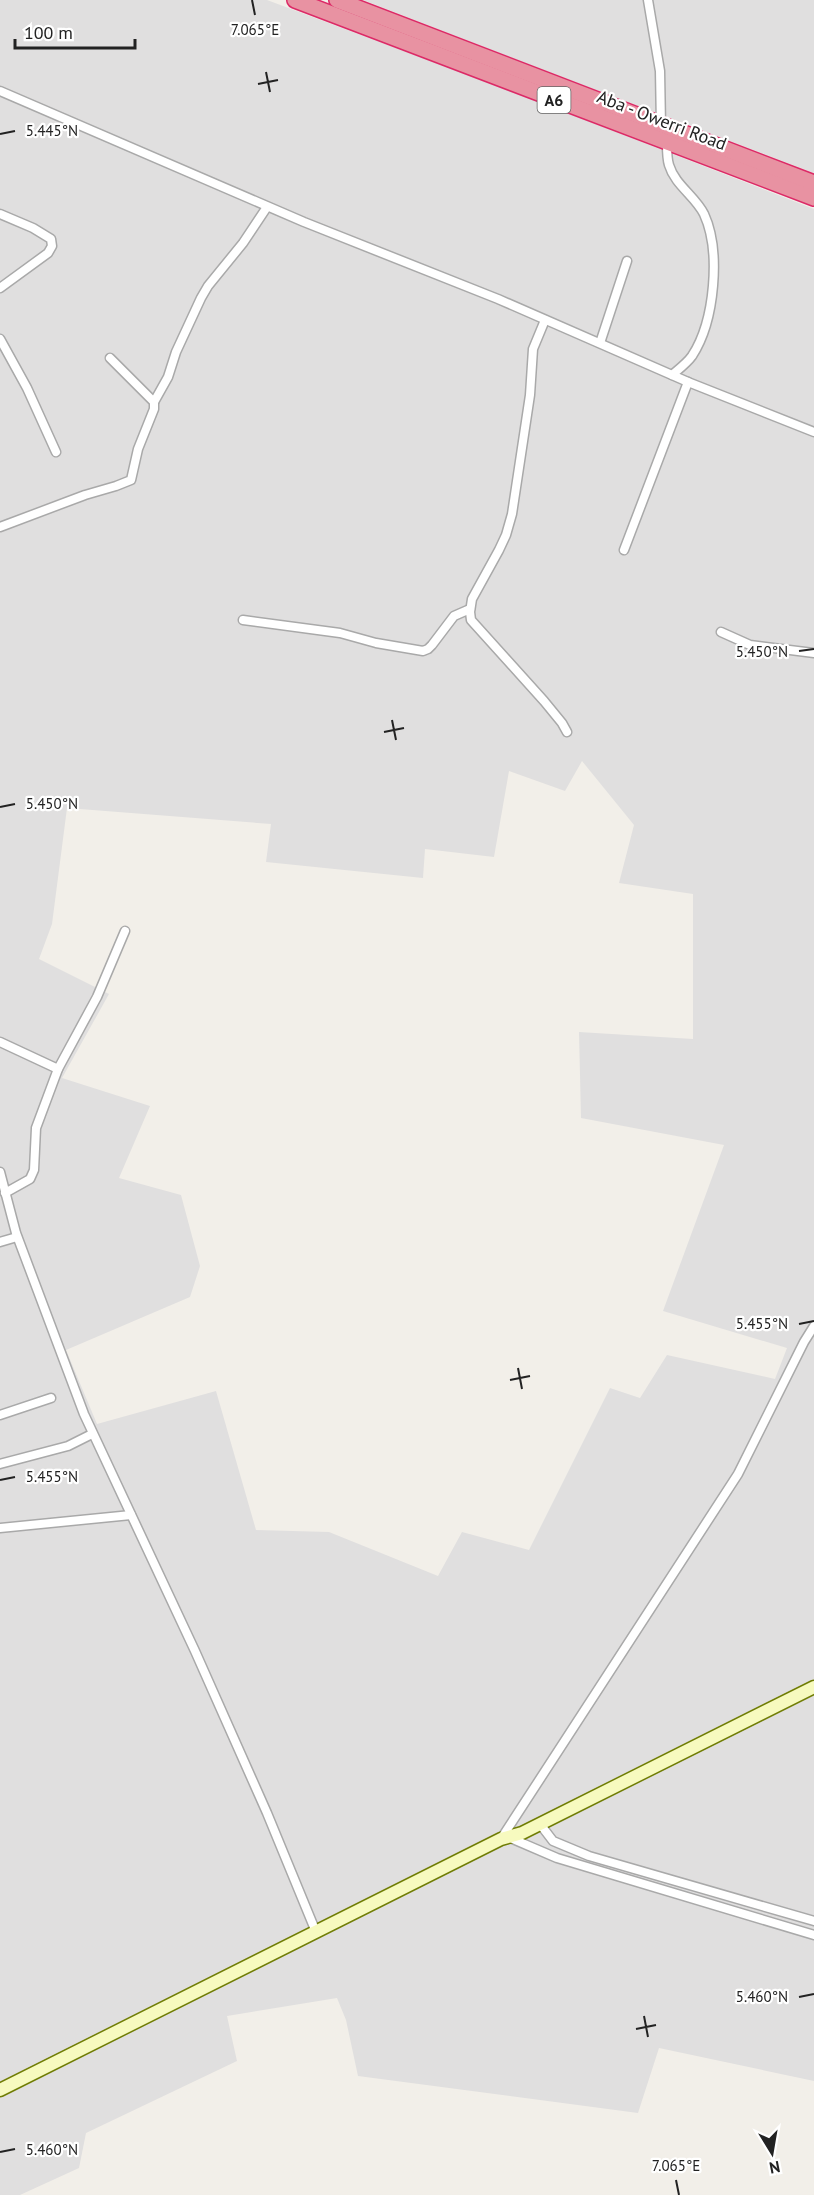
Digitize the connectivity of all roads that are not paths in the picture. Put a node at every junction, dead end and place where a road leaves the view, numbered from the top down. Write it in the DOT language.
graph roads {
  1 [pos="295,0"];
  2 [pos="338,0"];
  3 [pos="648,0"];
  4 [pos="0,91"];
  5 [pos="661,126"];
  6 [pos="667,143"];
  7 [pos="814,183"];
  8 [pos="814,198"];
  9 [pos="267,207"];
  10 [pos="0,214"];
  11 [pos="627,261"];
  12 [pos="0,288"];
  13 [pos="546,320"];
  14 [pos="0,339"];
  15 [pos="600,343"];
  16 [pos="110,358"];
  17 [pos="672,375"];
  18 [pos="688,382"];
  19 [pos="154,402"];
  20 [pos="814,432"];
  21 [pos="56,452"];
  22 [pos="0,527"];
  23 [pos="624,550"];
  24 [pos="470,609"];
  25 [pos="243,620"];
  26 [pos="721,632"];
  27 [pos="814,653"];
  28 [pos="567,732"];
  29 [pos="125,931"];
  30 [pos="0,1042"];
  31 [pos="58,1069"];
  32 [pos="0,1172"];
  33 [pos="5,1193"];
  34 [pos="17,1237"];
  35 [pos="0,1242"];
  36 [pos="814,1326"];
  37 [pos="51,1398"];
  38 [pos="0,1415"];
  39 [pos="92,1434"];
  40 [pos="0,1464"];
  41 [pos="131,1515"];
  42 [pos="0,1528"];
  43 [pos="814,1687"];
  44 [pos="540,1824"];
  45 [pos="504,1838"];
  46 [pos="814,1921"];
  47 [pos="316,1932"];
  48 [pos="814,1935"];
  49 [pos="0,2090"];
  1 -- 6 [label="highway, Aba - Owerri Road / A6"];
  2 -- 5 [label="highway, Aba - Owerri Road / A6"];
  3 -- 5 [label="street"];
  4 -- 9 [label="street"];
  5 -- 7 [label="highway, Aba - Owerri Road / A6"];
  6 -- 8 [label="highway, Aba - Owerri Road / A6"];
  6 -- 17 [label="street"];
  9 -- 13 [label="street"];
  9 -- 19 [label="street"];
  10 -- 12 [label="street"];
  11 -- 15 [label="street"];
  13 -- 15 [label="street"];
  13 -- 24 [label="street"];
  14 -- 21 [label="street"];
  15 -- 17 [label="street"];
  16 -- 19 [label="street"];
  17 -- 18 [label="street"];
  18 -- 20 [label="street"];
  18 -- 23 [label="street"];
  19 -- 22 [label="street"];
  24 -- 25 [label="street"];
  24 -- 28 [label="street"];
  26 -- 27 [label="street"];
  29 -- 31 [label="street"];
  30 -- 31 [label="street"];
  31 -- 33 [label="street"];
  32 -- 33 [label="street"];
  33 -- 34 [label="street"];
  34 -- 35 [label="street"];
  34 -- 39 [label="street"];
  36 -- 45 [label="street"];
  37 -- 38 [label="street"];
  39 -- 40 [label="street"];
  39 -- 41 [label="street"];
  41 -- 42 [label="street"];
  41 -- 47 [label="street"];
  43 -- 44 [label="main road"];
  44 -- 45 [label="main road"];
  44 -- 46 [label="street"];
  45 -- 47 [label="main road"];
  45 -- 48 [label="street"];
  47 -- 49 [label="main road"];
}
